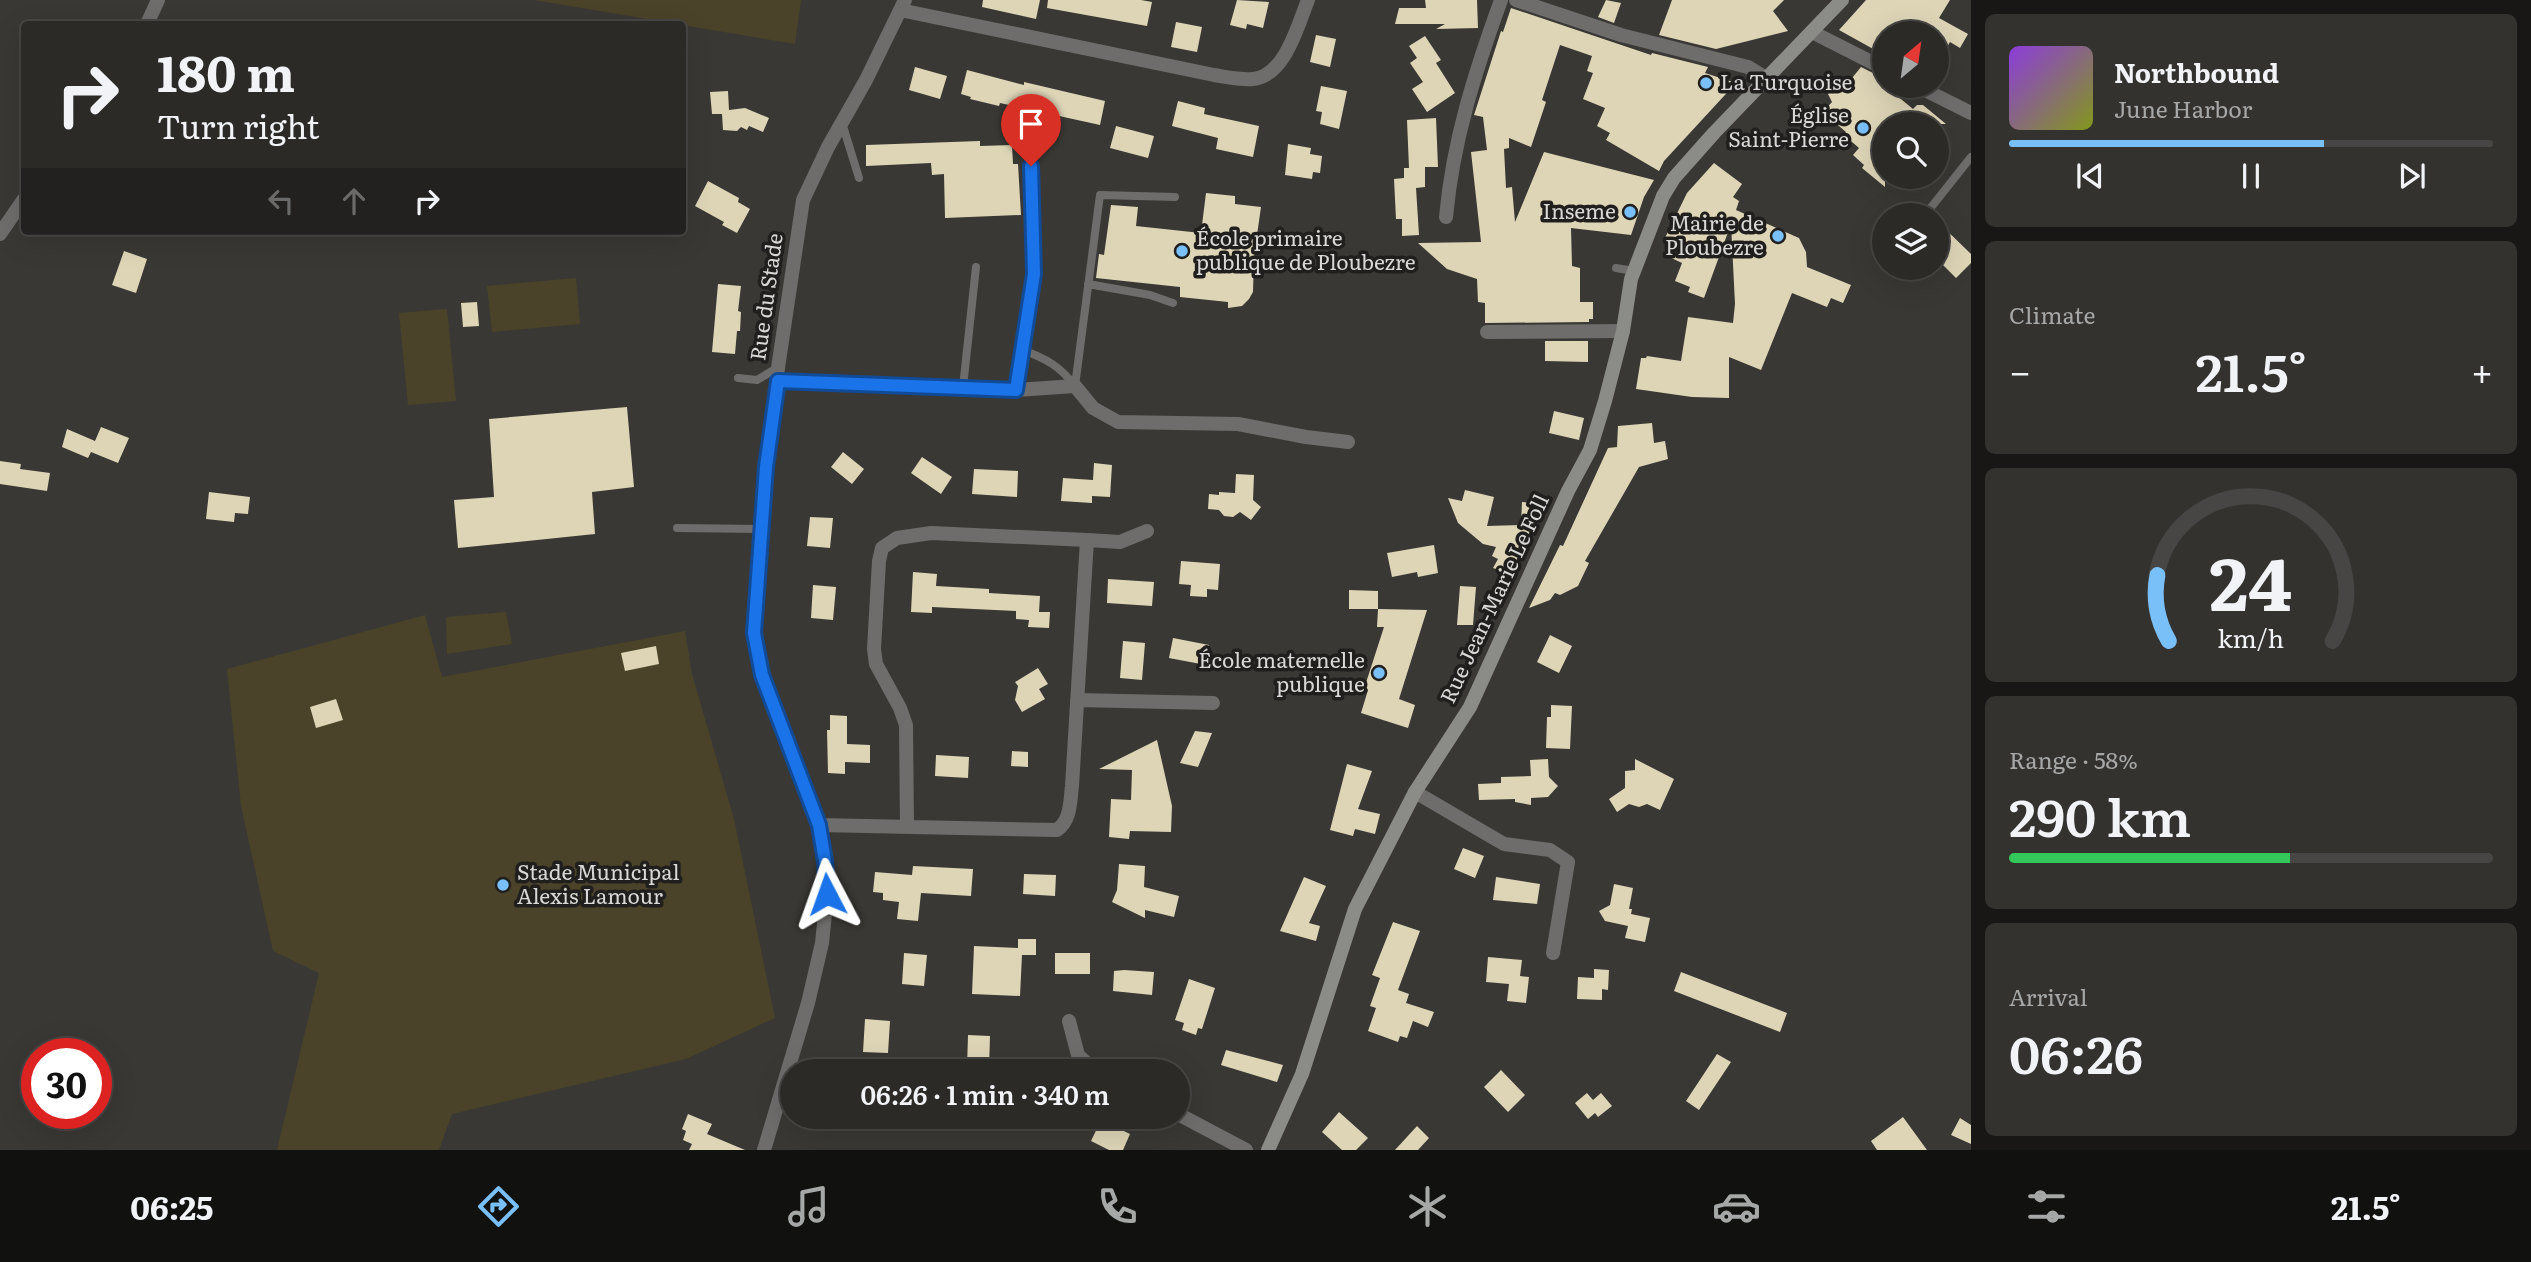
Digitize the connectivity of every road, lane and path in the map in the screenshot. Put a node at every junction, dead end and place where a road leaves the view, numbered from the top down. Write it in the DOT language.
graph roads {
  1 [pos="158,0"];
  2 [pos="1308,0"];
  3 [pos="1501,0"];
  4 [pos="1516,0"];
  5 [pos="1842,0"];
  6 [pos="903,5"];
  7 [pos="148,21"];
  8 [pos="1812,32"];
  9 [pos="1872,62"];
  10 [pos="1766,78"];
  11 [pos="1941,98"];
  12 [pos="1971,113"];
  13 [pos="842,123"];
  14 [pos="1971,157"];
  15 [pos="1031,166"];
  16 [pos="859,178"];
  17 [pos="1175,197"];
  18 [pos="1934,203"];
  19 [pos="21,204"];
  20 [pos="1446,217"];
  21 [pos="0,234"];
  22 [pos="976,267"];
  23 [pos="1616,268"];
  24 [pos="1634,271"];
  25 [pos="1088,284"];
  26 [pos="1173,303"];
  27 [pos="1623,331"];
  28 [pos="1494,335"];
  29 [pos="1022,350"];
  30 [pos="778,374"];
  31 [pos="738,378"];
  32 [pos="1075,386"];
  33 [pos="963,387"];
  34 [pos="1016,390"];
  35 [pos="1348,442"];
  36 [pos="677,528"];
  37 [pos="761,529"];
  38 [pos="1147,531"];
  39 [pos="1087,540"];
  40 [pos="1077,699"];
  41 [pos="1213,703"];
  42 [pos="1415,793"];
  43 [pos="819,825"];
  44 [pos="906,827"];
  45 [pos="1553,953"];
  46 [pos="1069,1021"];
  47 [pos="1082,1059"];
  48 [pos="1190,1120"];
  49 [pos="764,1150"];
  50 [pos="1245,1150"];
  51 [pos="1268,1150"];
  1 -- 7 [label="street"];
  2 -- 6 [label="street"];
  3 -- 20 [label="street"];
  4 -- 10 [label="street"];
  5 -- 8 [label="main road, Rue Jean-Marie Le Foll"];
  6 -- 13 [label="street, Rue du Stade"];
  8 -- 9 [label="street"];
  8 -- 10 [label="main road, Rue Jean-Marie Le Foll"];
  10 -- 24 [label="main road, Rue Jean-Marie Le Foll"];
  11 -- 12 [label="street"];
  13 -- 16 [label="lane"];
  13 -- 30 [label="street, Rue du Stade"];
  14 -- 18 [label="lane"];
  15 -- 29 [label="lane"];
  17 -- 25 [label="lane"];
  19 -- 21 [label="street"];
  22 -- 33 [label="lane"];
  23 -- 24 [label="lane"];
  24 -- 27 [label="main road, Rue Jean-Marie Le Foll"];
  25 -- 26 [label="lane"];
  25 -- 32 [label="lane"];
  27 -- 28 [label="street"];
  27 -- 42 [label="main road, Rue Jean-Marie Le Foll"];
  29 -- 32 [label="lane"];
  29 -- 34 [label="lane"];
  30 -- 31 [label="lane"];
  30 -- 33 [label="street"];
  30 -- 37 [label="street, Rue du Stade"];
  32 -- 34 [label="street"];
  32 -- 35 [label="street"];
  33 -- 34 [label="street"];
  36 -- 37 [label="lane"];
  37 -- 43 [label="street, Rue du Stade"];
  38 -- 39 [label="street"];
  39 -- 40 [label="street"];
  39 -- 44 [label="street"];
  40 -- 41 [label="street"];
  40 -- 44 [label="street"];
  42 -- 45 [label="street"];
  42 -- 51 [label="main road, Rue Jean-Marie Le Foll"];
  43 -- 44 [label="street"];
  43 -- 49 [label="street, Rue du Stade"];
  46 -- 47 [label="street"];
  48 -- 50 [label="street"];
}
